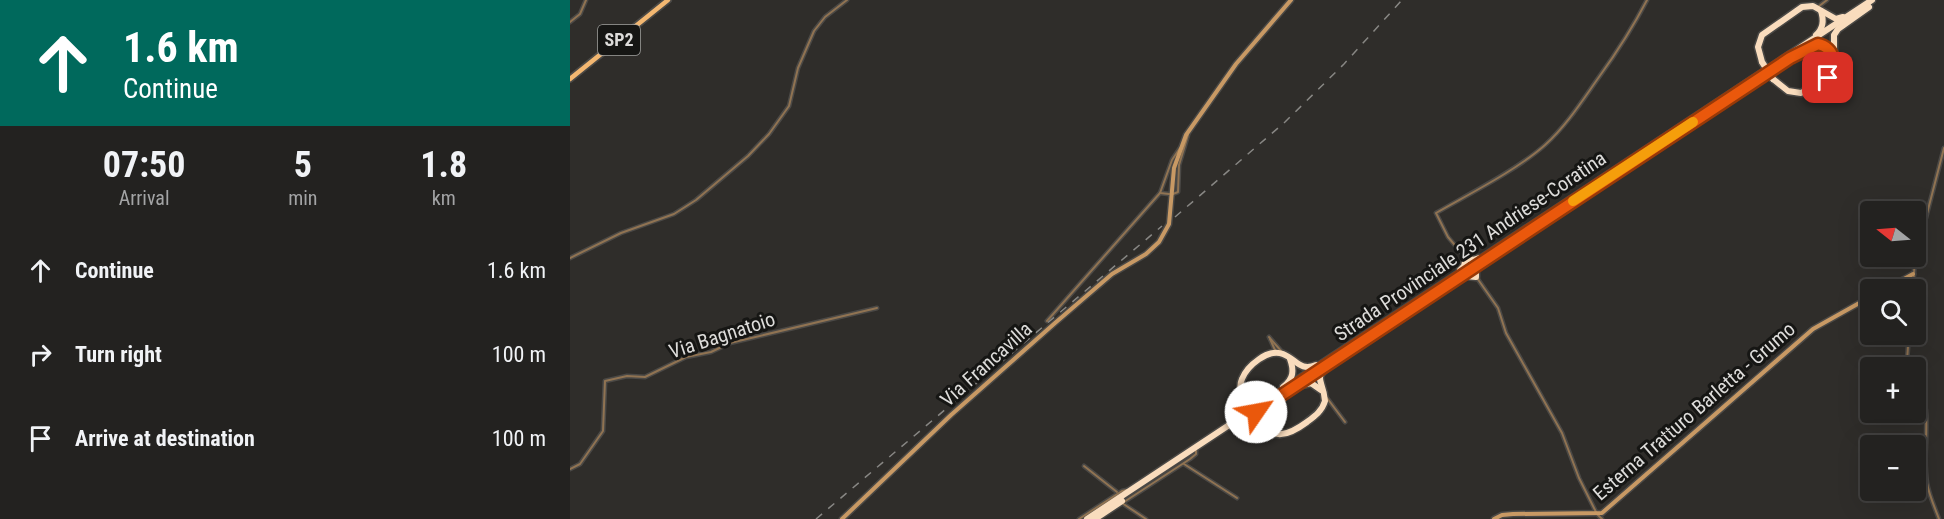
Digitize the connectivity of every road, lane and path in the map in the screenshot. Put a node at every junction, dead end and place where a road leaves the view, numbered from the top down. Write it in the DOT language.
graph roads {
  1 [pos="586,0"];
  2 [pos="668,0"];
  3 [pos="847,0"];
  4 [pos="1291,0"];
  5 [pos="1647,0"];
  6 [pos="1827,0"];
  7 [pos="1879,0"];
  8 [pos="1870,3"];
  9 [pos="1819,9"];
  10 [pos="570,22"];
  11 [pos="1833,56"];
  12 [pos="1789,57"];
  13 [pos="570,80"];
  14 [pos="1188,131"];
  15 [pos="1944,148"];
  16 [pos="1174,160"];
  17 [pos="1160,193"];
  18 [pos="1169,194"];
  19 [pos="1173,194"];
  20 [pos="1926,217"];
  21 [pos="1500,250"];
  22 [pos="570,258"];
  23 [pos="1466,258"];
  24 [pos="1914,267"];
  25 [pos="1913,273"];
  26 [pos="1476,277"];
  27 [pos="1903,279"];
  28 [pos="1913,279"];
  29 [pos="1438,292"];
  30 [pos="1427,295"];
  31 [pos="1860,302"];
  32 [pos="877,308"];
  33 [pos="1047,321"];
  34 [pos="1273,344"];
  35 [pos="1283,355"];
  36 [pos="1266,356"];
  37 [pos="1335,360"];
  38 [pos="1322,364"];
  39 [pos="1297,386"];
  40 [pos="1265,402"];
  41 [pos="1327,403"];
  42 [pos="1926,412"];
  43 [pos="1345,422"];
  44 [pos="1196,451"];
  45 [pos="1184,464"];
  46 [pos="1084,466"];
  47 [pos="570,469"];
  48 [pos="1133,489"];
  49 [pos="1118,493"];
  50 [pos="1237,498"];
  51 [pos="1122,503"];
  52 [pos="1597,514"];
  53 [pos="842,519"];
  54 [pos="1079,519"];
  55 [pos="1087,519"];
  56 [pos="1097,519"];
  57 [pos="1146,519"];
  58 [pos="1494,519"];
  59 [pos="1602,519"];
  60 [pos="1939,519"];
  1 -- 10 [label="street"];
  2 -- 13 [label="main road, SP2"];
  3 -- 22 [label="street"];
  4 -- 14 [label="street"];
  5 -- 23 [label="street"];
  6 -- 9 [label="street"];
  7 -- 8 [label="highway, Strada Provinciale 231 Andriese-Coratina"];
  8 -- 9 [label="highway"];
  8 -- 11 [label="highway"];
  8 -- 12 [label="highway, Strada Provinciale 231 Andriese-Coratina"];
  9 -- 11 [label="highway, bridge"];
  9 -- 12 [label="highway"];
  11 -- 12 [label="highway"];
  12 -- 21 [label="highway, Strada Provinciale 231 Andriese-Coratina"];
  14 -- 16 [label="street"];
  14 -- 19 [label="street"];
  15 -- 20 [label="street"];
  16 -- 17 [label="street"];
  16 -- 53 [label="street, Via Francavilla"];
  17 -- 18 [label="street"];
  17 -- 33 [label="street"];
  21 -- 23 [label="highway"];
  21 -- 26 [label="highway"];
  21 -- 29 [label="highway, Strada Provinciale 231 Andriese-Coratina"];
  21 -- 30 [label="highway, Strada Provinciale 231 Andriese-Coratina"];
  23 -- 30 [label="highway"];
  24 -- 25 [label="street"];
  25 -- 27 [label="street"];
  25 -- 28 [label="street"];
  26 -- 29 [label="highway"];
  26 -- 52 [label="street"];
  29 -- 37 [label="highway, Strada Provinciale 231 Andriese-Coratina"];
  30 -- 38 [label="highway, Strada Provinciale 231 Andriese-Coratina"];
  31 -- 52 [label="street, Esterna Tratturo Barletta - Grumo"];
  32 -- 47 [label="street, Via Bagnatoio"];
  34 -- 35 [label="street"];
  34 -- 35 [label="street"];
  34 -- 36 [label="street"];
  35 -- 36 [label="highway"];
  35 -- 38 [label="highway"];
  35 -- 40 [label="highway"];
  36 -- 41 [label="highway, bridge"];
  37 -- 39 [label="highway, Strada Provinciale 231 Andriese-Coratina"];
  37 -- 41 [label="highway"];
  38 -- 40 [label="highway, Strada Provinciale 231 Andriese-Coratina"];
  39 -- 41 [label="highway"];
  39 -- 44 [label="highway, Strada Provinciale 231 Andriese-Coratina"];
  40 -- 48 [label="highway, Strada Provinciale 231 Andriese-Coratina"];
  41 -- 43 [label="street"];
  42 -- 60 [label="street"];
  44 -- 45 [label="street"];
  44 -- 56 [label="highway, Strada Provinciale 231 Andriese-Coratina"];
  45 -- 50 [label="street"];
  45 -- 51 [label="street"];
  46 -- 49 [label="street"];
  48 -- 49 [label="street"];
  48 -- 55 [label="highway, Strada Provinciale 231 Andriese-Coratina"];
  49 -- 54 [label="street"];
  51 -- 56 [label="street"];
  51 -- 57 [label="street"];
  52 -- 58 [label="street, Esterna Tratturo Barletta - Grumo"];
  52 -- 59 [label="street"];
}
